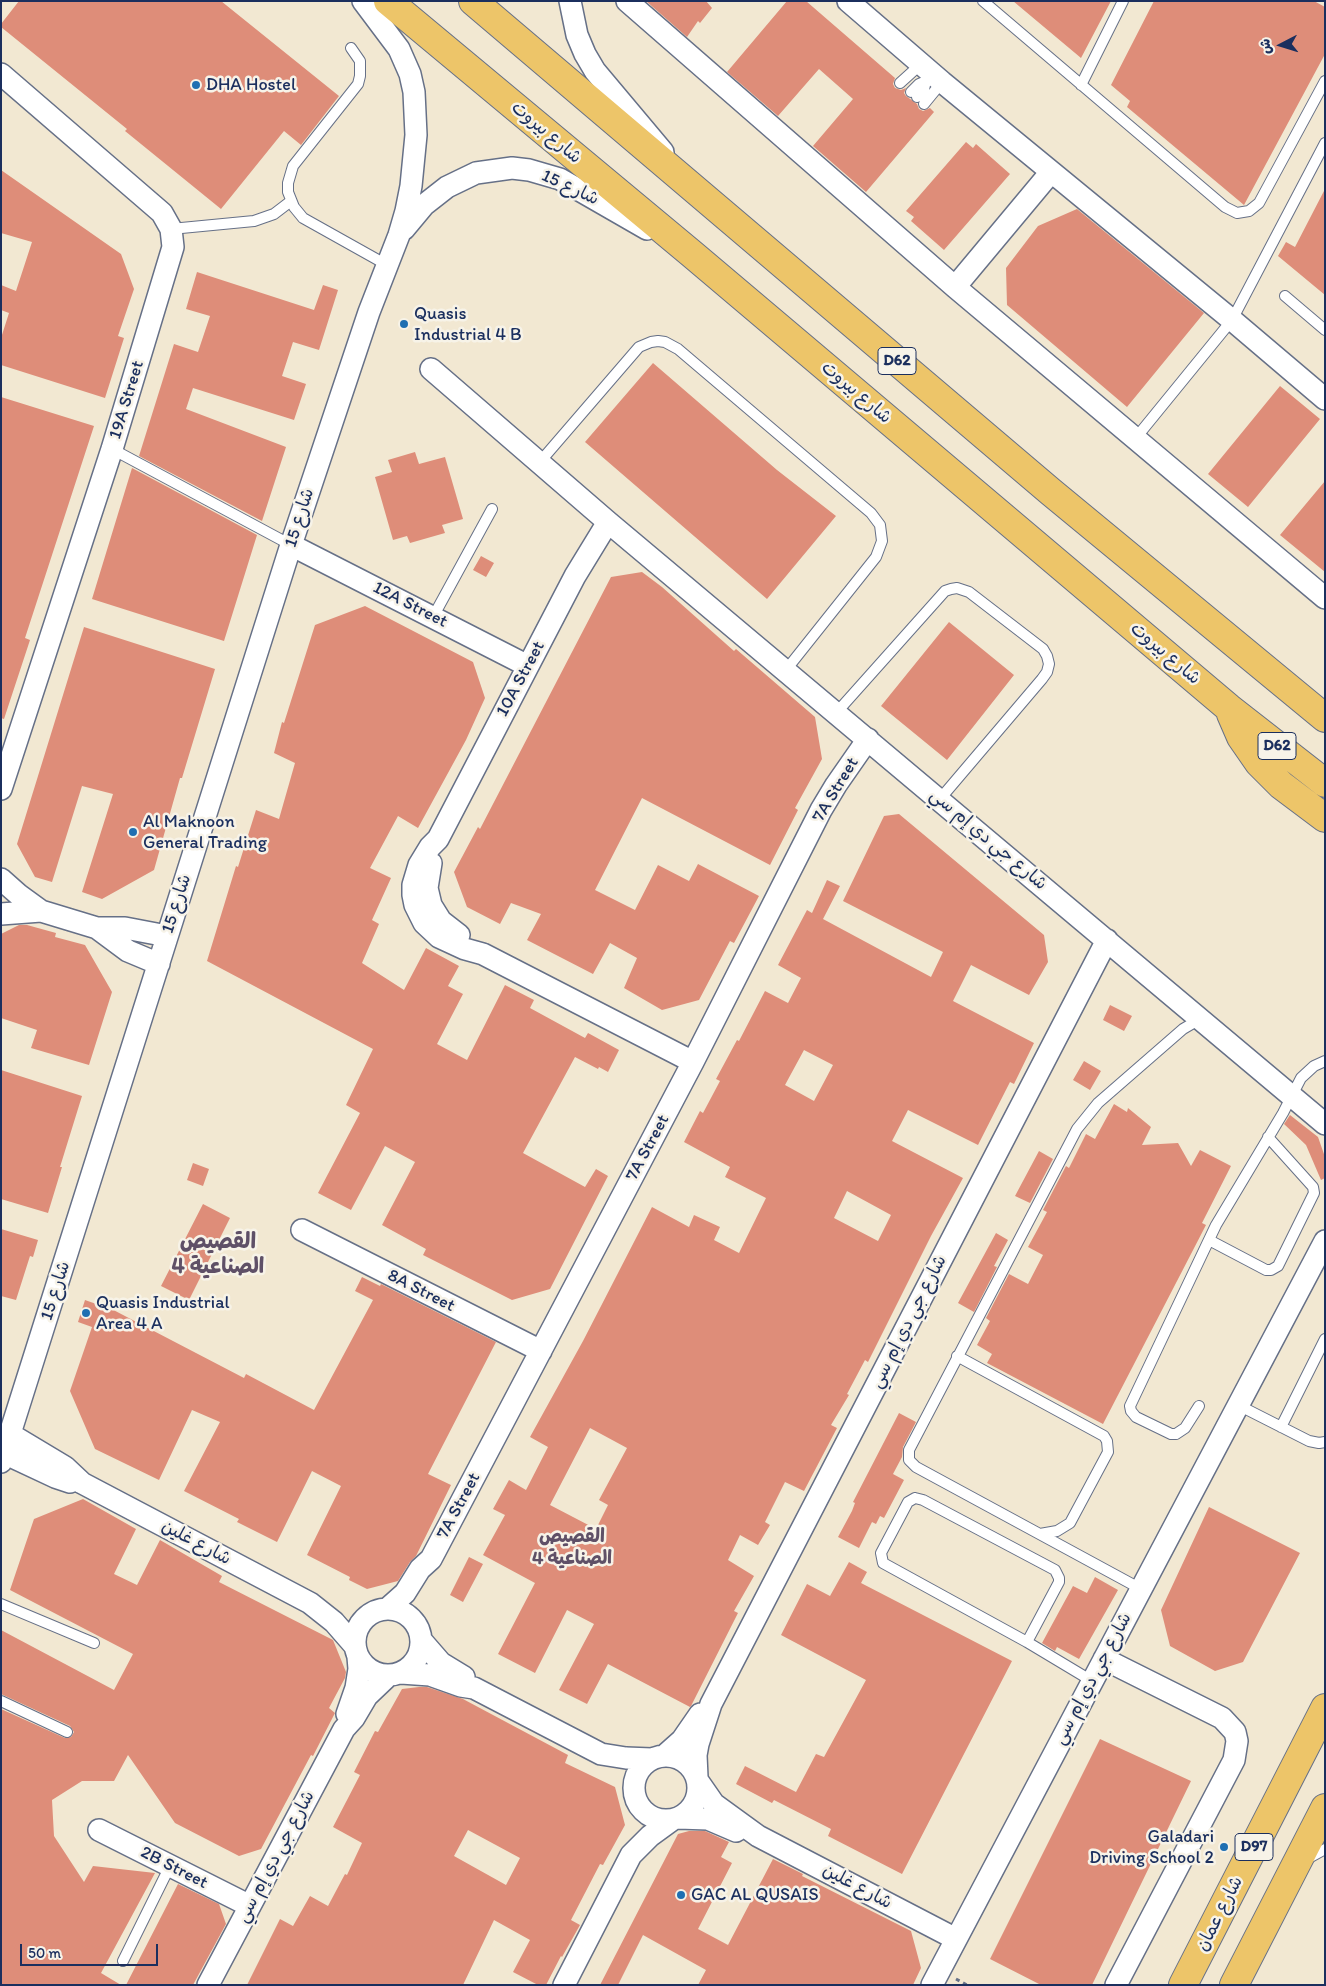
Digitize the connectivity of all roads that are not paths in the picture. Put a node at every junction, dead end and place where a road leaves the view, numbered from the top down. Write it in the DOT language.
graph roads {
  1 [pos="363,1"];
  2 [pos="388,1"];
  3 [pos="473,1"];
  4 [pos="570,1"];
  5 [pos="627,1"];
  6 [pos="848,1"];
  7 [pos="983,1"];
  8 [pos="1123,1"];
  9 [pos="351,48"];
  10 [pos="1,74"];
  11 [pos="927,75"];
  12 [pos="1325,81"];
  13 [pos="1081,84"];
  14 [pos="912,93"];
  15 [pos="1325,143"];
  16 [pos="1052,172"];
  17 [pos="678,175"];
  18 [pos="291,201"];
  19 [pos="171,229"];
  20 [pos="399,235"];
  21 [pos="692,254"];
  22 [pos="387,265"];
  23 [pos="955,287"];
  24 [pos="1285,296"];
  25 [pos="1232,320"];
  26 [pos="1325,330"];
  27 [pos="431,369"];
  28 [pos="1325,398"];
  29 [pos="1135,439"];
  30 [pos="112,449"];
  31 [pos="539,462"];
  32 [pos="492,509"];
  33 [pos="608,522"];
  34 [pos="291,544"];
  35 [pos="1325,598"];
  36 [pos="433,617"];
  37 [pos="528,666"];
  38 [pos="786,670"];
  39 [pos="1229,708"];
  40 [pos="837,712"];
  41 [pos="1325,718"];
  42 [pos="868,739"];
  43 [pos="1325,784"];
  44 [pos="1,789"];
  45 [pos="940,799"];
  46 [pos="1325,818"];
  47 [pos="1,879"];
  48 [pos="41,911"];
  49 [pos="1,914"];
  50 [pos="97,928"];
  51 [pos="167,936"];
  52 [pos="1107,940"];
  53 [pos="158,964"];
  54 [pos="1200,1019"];
  55 [pos="1325,1060"];
  56 [pos="694,1062"];
  57 [pos="1292,1096"];
  58 [pos="1325,1124"];
  59 [pos="1268,1136"];
  60 [pos="302,1230"];
  61 [pos="1209,1240"];
  62 [pos="1325,1241"];
  63 [pos="1325,1339"];
  64 [pos="541,1351"];
  65 [pos="957,1356"];
  66 [pos="1238,1405"];
  67 [pos="1199,1406"];
  68 [pos="1281,1427"];
  69 [pos="1325,1442"];
  70 [pos="5,1450"];
  71 [pos="1040,1534"];
  72 [pos="431,1559"];
  73 [pos="1141,1589"];
  74 [pos="310,1603"];
  75 [pos="1,1604"];
  76 [pos="379,1611"];
  77 [pos="418,1632"];
  78 [pos="1027,1642"];
  79 [pos="94,1643"];
  80 [pos="356,1651"];
  81 [pos="1104,1659"];
  82 [pos="394,1675"];
  83 [pos="1092,1681"];
  84 [pos="474,1688"];
  85 [pos="1,1701"];
  86 [pos="711,1704"];
  87 [pos="1325,1708"];
  88 [pos="344,1728"];
  89 [pos="67,1732"];
  90 [pos="601,1754"];
  91 [pos="658,1757"];
  92 [pos="697,1779"];
  93 [pos="636,1797"];
  94 [pos="1325,1808"];
  95 [pos="675,1819"];
  96 [pos="99,1830"];
  97 [pos="758,1836"];
  98 [pos="1325,1849"];
  99 [pos="631,1855"];
  100 [pos="170,1866"];
  101 [pos="1294,1869"];
  102 [pos="250,1906"];
  103 [pos="956,1939"];
  104 [pos="123,1961"];
  105 [pos="208,1985"];
  106 [pos="564,1985"];
  107 [pos="932,1985"];
  108 [pos="1116,1985"];
  109 [pos="1183,1985"];
  110 [pos="1234,1985"];
  1 -- 20 [label="street, شارع 15"];
  2 -- 21 [label="main road, شارع بيروت / D62"];
  3 -- 17 [label="main road, D62"];
  4 -- 17 [label="street"];
  5 -- 23 [label="street"];
  6 -- 11 [label="street"];
  7 -- 13 [label="lane"];
  8 -- 13 [label="lane"];
  9 -- 18 [label="lane"];
  10 -- 19 [label="street"];
  11 -- 14 [label="lane"];
  11 -- 14 [label="lane"];
  11 -- 14 [label="lane"];
  11 -- 16 [label="street"];
  12 -- 13 [label="lane"];
  15 -- 25 [label="lane"];
  16 -- 23 [label="street"];
  16 -- 25 [label="street"];
  17 -- 41 [label="main road, D62"];
  18 -- 19 [label="lane"];
  18 -- 22 [label="lane"];
  19 -- 30 [label="street, 19A Street"];
  20 -- 21 [label="street, شارع 15"];
  20 -- 22 [label="street, شارع 15"];
  21 -- 39 [label="main road, شارع بيروت / D62"];
  22 -- 34 [label="street, شارع 15"];
  23 -- 29 [label="street"];
  24 -- 26 [label="lane"];
  25 -- 28 [label="street"];
  25 -- 29 [label="lane"];
  27 -- 31 [label="street, شارع جي دي إم سي"];
  29 -- 35 [label="street"];
  30 -- 34 [label="lane"];
  30 -- 44 [label="street, 19A Street"];
  31 -- 33 [label="street, شارع جي دي إم سي"];
  31 -- 38 [label="lane"];
  32 -- 36 [label="lane"];
  33 -- 37 [label="street, 10A Street"];
  33 -- 38 [label="street, شارع جي دي إم سي"];
  34 -- 36 [label="street, 12A Street"];
  34 -- 51 [label="street, شارع 15"];
  36 -- 37 [label="street, 12A Street"];
  37 -- 56 [label="street, 10A Street"];
  38 -- 40 [label="street, شارع جي دي إم سي"];
  39 -- 43 [label="main road, شارع بيروت / D62"];
  39 -- 46 [label="main road"];
  40 -- 42 [label="street, شارع جي دي إم سي"];
  40 -- 45 [label="lane"];
  42 -- 45 [label="street, شارع جي دي إم سي"];
  42 -- 56 [label="street, 7A Street"];
  45 -- 52 [label="street, شارع جي دي إم سي"];
  47 -- 48 [label="street"];
  48 -- 49 [label="street"];
  48 -- 50 [label="street"];
  50 -- 51 [label="street"];
  50 -- 53 [label="street"];
  51 -- 53 [label="street, شارع 15"];
  52 -- 54 [label="street, شارع جي دي إم سي"];
  52 -- 86 [label="street, شارع جي دي إم سي"];
  53 -- 70 [label="street, شارع 15"];
  54 -- 57 [label="street, شارع جي دي إم سي"];
  54 -- 65 [label="lane"];
  55 -- 57 [label="lane"];
  56 -- 64 [label="street, 7A Street"];
  57 -- 58 [label="street, شارع جي دي إم سي"];
  57 -- 59 [label="lane"];
  59 -- 61 [label="lane"];
  59 -- 61 [label="lane"];
  60 -- 64 [label="street, 8A Street"];
  61 -- 67 [label="lane"];
  62 -- 66 [label="street, شارع جي دي إم سي"];
  63 -- 68 [label="lane"];
  64 -- 72 [label="street, 7A Street"];
  65 -- 71 [label="lane"];
  65 -- 71 [label="lane"];
  66 -- 68 [label="lane"];
  66 -- 73 [label="street, شارع جي دي إم سي"];
  68 -- 69 [label="lane"];
  70 -- 74 [label="street, شارع غلين"];
  71 -- 73 [label="lane"];
  72 -- 76 [label="street"];
  72 -- 77 [label="street"];
  73 -- 81 [label="street, شارع جي دي إم سي"];
  74 -- 76 [label="street, شارع غلين"];
  74 -- 80 [label="street, شارع غلين"];
  75 -- 79 [label="lane"];
  76 -- 77 [label="street, شارع غلين"];
  76 -- 80 [label="street"];
  77 -- 82 [label="street"];
  77 -- 84 [label="street, شارع غلين"];
  78 -- 78 [label="lane"];
  78 -- 83 [label="lane"];
  80 -- 82 [label="street, شارع غلين"];
  80 -- 88 [label="street, شارع جي دي إم سي"];
  81 -- 83 [label="street, شارع جي دي إم سي"];
  81 -- 108 [label="street"];
  82 -- 84 [label="street, شارع غلين"];
  82 -- 88 [label="street, شارع جي دي إم سي"];
  83 -- 103 [label="street, شارع جي دي إم سي"];
  84 -- 90 [label="street, شارع غلين"];
  85 -- 89 [label="lane"];
  86 -- 91 [label="street, شارع جي دي إم سي"];
  86 -- 92 [label="street, شارع جي دي إم سي"];
  87 -- 109 [label="main road, شارع عمان / D97"];
  88 -- 102 [label="street, شارع جي دي إم سي"];
  90 -- 91 [label="street, شارع غلين"];
  90 -- 93 [label="street, شارع غلين"];
  91 -- 92 [label="street, شارع غلين"];
  91 -- 93 [label="street"];
  92 -- 95 [label="street"];
  92 -- 97 [label="street, شارع غلين"];
  93 -- 95 [label="street, شارع غلين"];
  93 -- 99 [label="street"];
  94 -- 101 [label="main road, D97"];
  95 -- 97 [label="street, شارع غلين"];
  95 -- 99 [label="street"];
  96 -- 100 [label="street, 2B Street"];
  97 -- 103 [label="street, شارع غلين"];
  98 -- 101 [label="lane"];
  99 -- 106 [label="street"];
  100 -- 102 [label="street, 2B Street"];
  100 -- 104 [label="lane"];
  101 -- 110 [label="main road, D97"];
  102 -- 105 [label="street, شارع جي دي إم سي"];
  103 -- 107 [label="street, شارع جي دي إم سي"];
}
